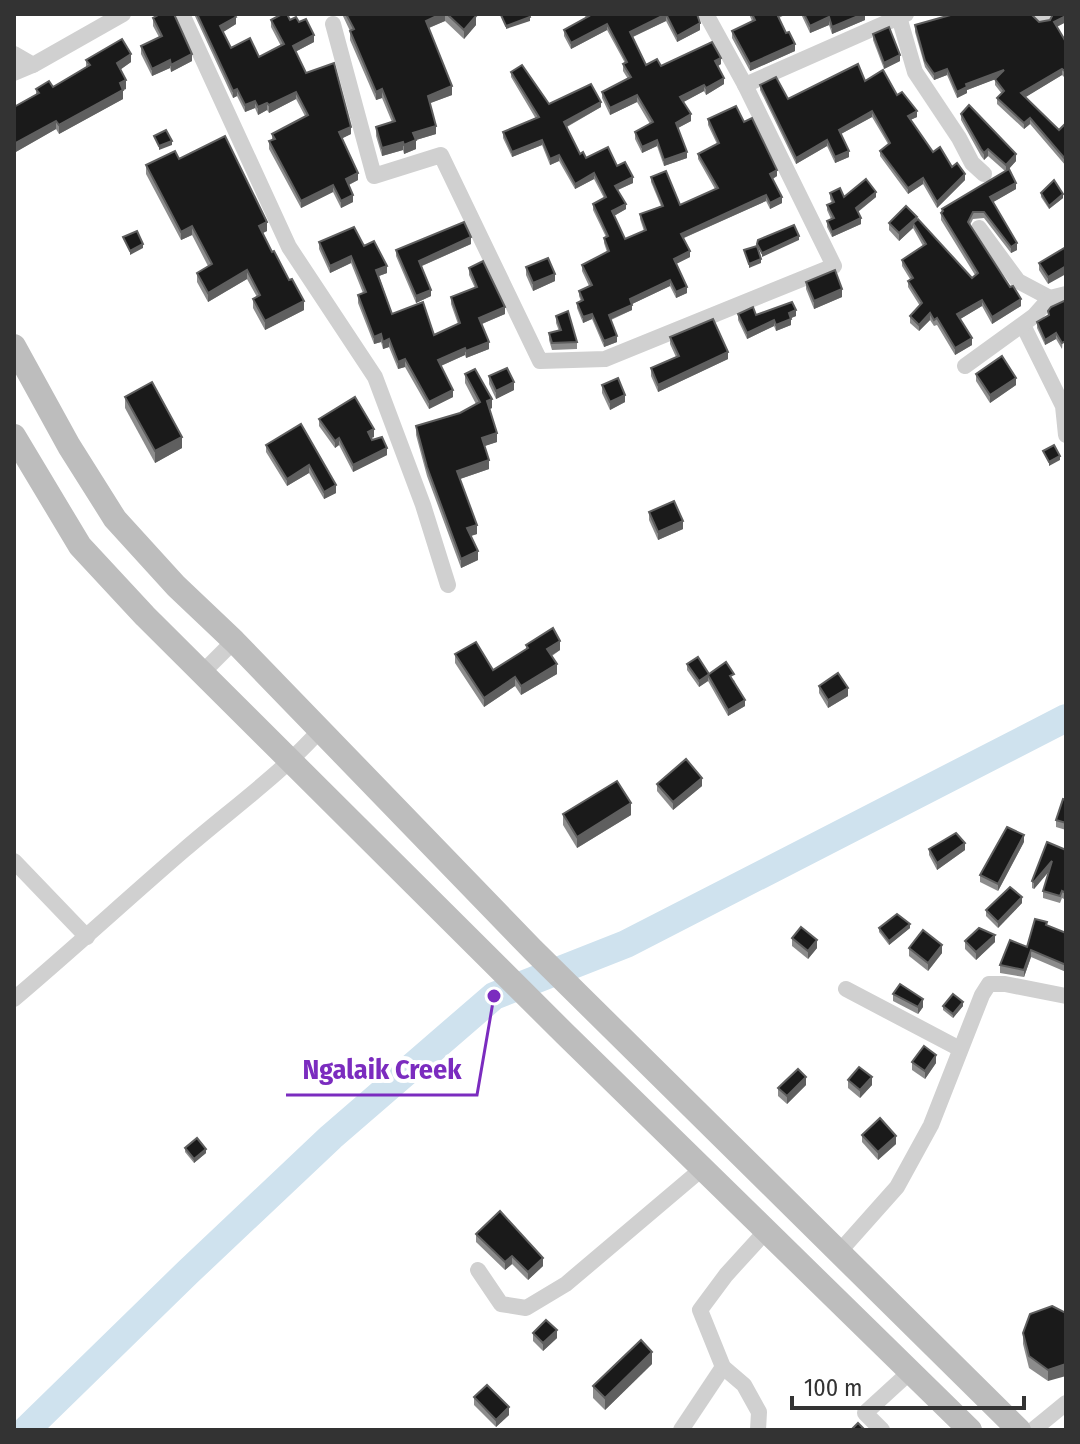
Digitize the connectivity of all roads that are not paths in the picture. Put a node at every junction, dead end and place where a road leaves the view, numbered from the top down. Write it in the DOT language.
graph roads {
  1 [pos="123,14"];
  2 [pos="182,14"];
  3 [pos="706,14"];
  4 [pos="902,16"];
  5 [pos="333,24"];
  6 [pos="14,54"];
  7 [pos="33,65"];
  8 [pos="14,73"];
  9 [pos="745,85"];
  10 [pos="984,174"];
  11 [pos="979,228"];
  12 [pos="1058,296"];
  13 [pos="1023,325"];
  14 [pos="14,346"];
  15 [pos="965,366"];
  16 [pos="1066,435"];
  17 [pos="14,436"];
  18 [pos="448,585"];
  19 [pos="234,641"];
  20 [pos="203,672"];
  21 [pos="321,729"];
  22 [pos="291,763"];
  23 [pos="14,861"];
  24 [pos="87,937"];
  25 [pos="846,989"];
  26 [pos="1066,996"];
  27 [pos="14,999"];
  28 [pos="960,1049"];
  29 [pos="703,1168"];
  30 [pos="767,1230"];
  31 [pos="840,1251"];
  32 [pos="478,1270"];
  33 [pos="723,1367"];
  34 [pos="911,1371"];
  35 [pos="1066,1403"];
  36 [pos="681,1430"];
  37 [pos="758,1430"];
  38 [pos="882,1430"];
  39 [pos="970,1430"];
  40 [pos="1019,1430"];
  41 [pos="1033,1430"];
  1 -- 7 [label="street"];
  2 -- 18 [label="street"];
  3 -- 9 [label="street"];
  4 -- 9 [label="street"];
  4 -- 10 [label="street"];
  5 -- 9 [label="street"];
  6 -- 7 [label="street"];
  7 -- 8 [label="street"];
  11 -- 12 [label="street"];
  12 -- 13 [label="street"];
  13 -- 15 [label="street"];
  13 -- 16 [label="street"];
  14 -- 19 [label="main road"];
  17 -- 20 [label="main road"];
  19 -- 20 [label="street"];
  19 -- 21 [label="main road"];
  20 -- 22 [label="main road"];
  21 -- 22 [label="street"];
  21 -- 31 [label="main road"];
  22 -- 24 [label="street"];
  22 -- 29 [label="main road"];
  23 -- 24 [label="street"];
  24 -- 27 [label="street"];
  25 -- 28 [label="street"];
  26 -- 28 [label="street"];
  28 -- 31 [label="street"];
  29 -- 30 [label="main road"];
  29 -- 32 [label="street"];
  30 -- 33 [label="street"];
  30 -- 34 [label="main road"];
  31 -- 40 [label="main road"];
  33 -- 36 [label="street"];
  33 -- 37 [label="street"];
  34 -- 38 [label="street"];
  34 -- 39 [label="main road"];
  35 -- 41 [label="street"];
}
